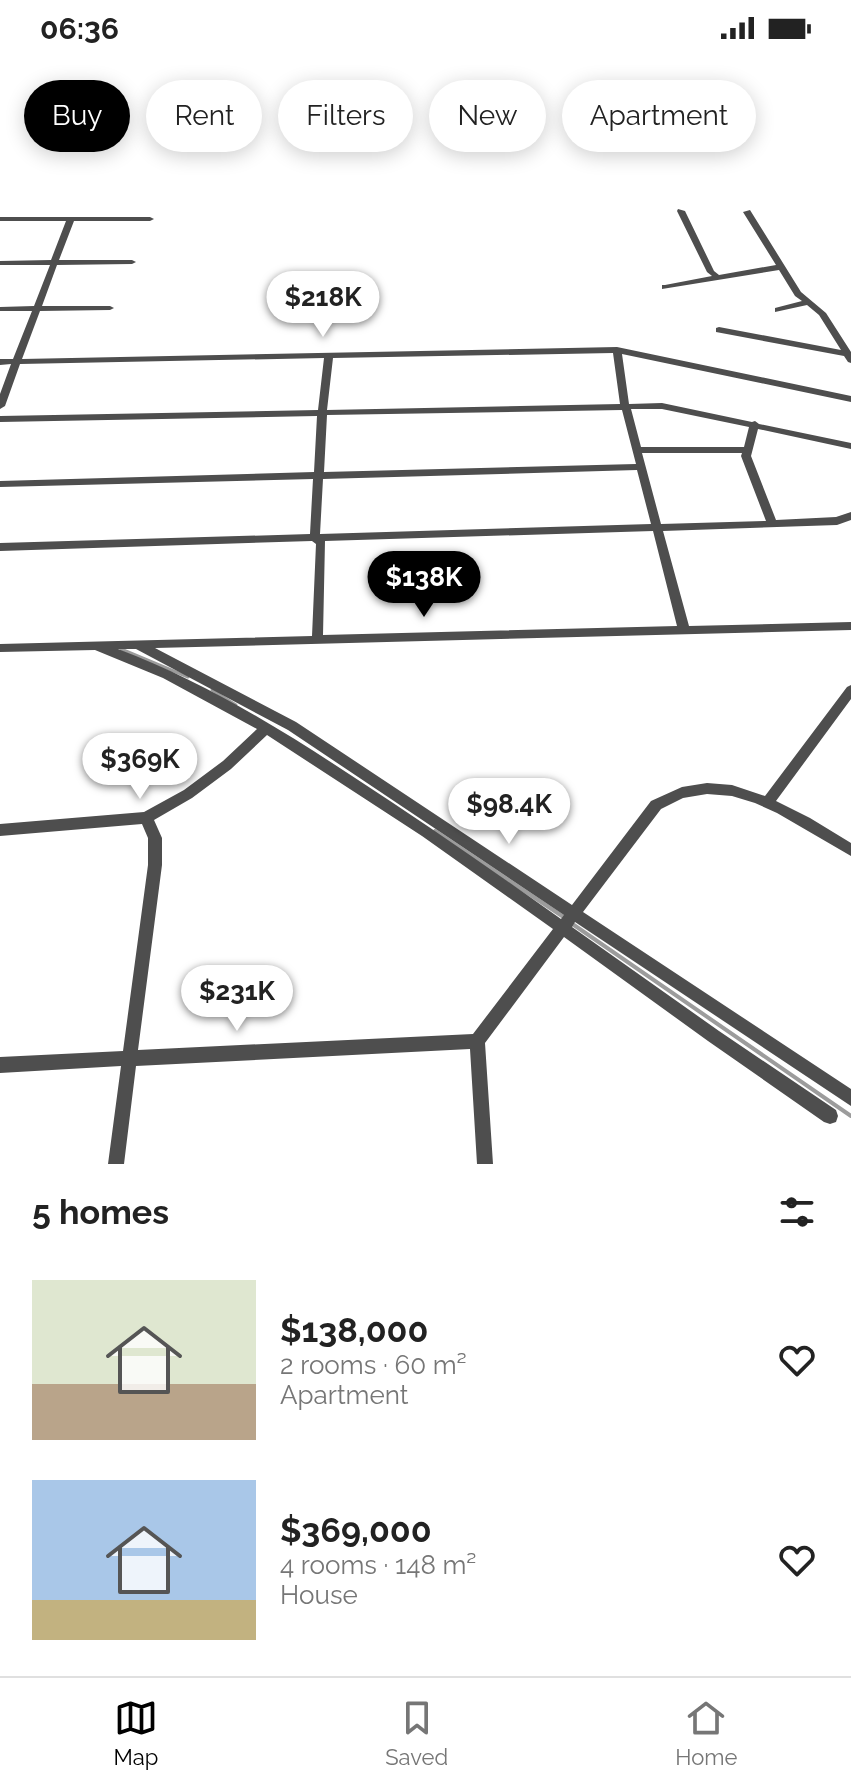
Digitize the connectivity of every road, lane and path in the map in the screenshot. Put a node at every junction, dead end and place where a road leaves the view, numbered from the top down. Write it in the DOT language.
graph roads {
  1 [pos="681,211"];
  2 [pos="747,212"];
  3 [pos="0,219"];
  4 [pos="71,219"];
  5 [pos="150,219"];
  6 [pos="54,262"];
  7 [pos="132,262"];
  8 [pos="0,263"];
  9 [pos="780,267"];
  10 [pos="716,276"];
  11 [pos="665,287"];
  12 [pos="809,302"];
  13 [pos="110,308"];
  14 [pos="0,309"];
  15 [pos="36,309"];
  16 [pos="778,310"];
  17 [pos="719,330"];
  18 [pos="617,350"];
  19 [pos="329,355"];
  20 [pos="849,357"];
  21 [pos="0,362"];
  22 [pos="18,362"];
  23 [pos="851,399"];
  24 [pos="625,405"];
  25 [pos="0,406"];
  26 [pos="322,414"];
  27 [pos="0,419"];
  28 [pos="755,424"];
  29 [pos="851,446"];
  30 [pos="638,450"];
  31 [pos="747,450"];
  32 [pos="641,467"];
  33 [pos="319,477"];
  34 [pos="0,484"];
  35 [pos="851,516"];
  36 [pos="772,524"];
  37 [pos="657,527"];
  38 [pos="315,538"];
  39 [pos="0,547"];
  40 [pos="851,626"];
  41 [pos="684,630"];
  42 [pos="317,640"];
  43 [pos="137,644"];
  44 [pos="97,646"];
  45 [pos="0,648"];
  46 [pos="851,690"];
  47 [pos="266,728"];
  48 [pos="768,801"];
  49 [pos="146,818"];
  50 [pos="0,830"];
  51 [pos="851,850"];
  52 [pos="571,920"];
  53 [pos="477,1041"];
  54 [pos="131,1057"];
  55 [pos="0,1065"];
  56 [pos="851,1098"];
  57 [pos="830,1116"];
  58 [pos="116,1164"];
  59 [pos="485,1164"];
  1 -- 10 [label="street"];
  2 -- 9 [label="street"];
  3 -- 4 [label="street"];
  4 -- 5 [label="street"];
  4 -- 6 [label="street"];
  6 -- 7 [label="street"];
  6 -- 8 [label="street"];
  6 -- 15 [label="street"];
  9 -- 10 [label="street"];
  9 -- 12 [label="street"];
  10 -- 11 [label="street"];
  12 -- 16 [label="street"];
  12 -- 20 [label="street"];
  13 -- 15 [label="street"];
  14 -- 15 [label="street"];
  15 -- 22 [label="street"];
  17 -- 20 [label="street"];
  18 -- 19 [label="street"];
  18 -- 23 [label="street"];
  18 -- 24 [label="street"];
  19 -- 22 [label="street"];
  19 -- 26 [label="street"];
  21 -- 22 [label="street"];
  22 -- 25 [label="street"];
  24 -- 26 [label="street"];
  24 -- 28 [label="street"];
  24 -- 30 [label="street"];
  26 -- 27 [label="street"];
  26 -- 33 [label="street"];
  28 -- 29 [label="street"];
  28 -- 31 [label="street"];
  30 -- 31 [label="street"];
  30 -- 32 [label="street"];
  31 -- 36 [label="street"];
  32 -- 33 [label="street"];
  32 -- 37 [label="street"];
  33 -- 34 [label="street"];
  33 -- 38 [label="street"];
  35 -- 36 [label="street"];
  36 -- 37 [label="street"];
  37 -- 38 [label="street"];
  37 -- 41 [label="street"];
  38 -- 39 [label="street"];
  38 -- 42 [label="street"];
  40 -- 41 [label="street"];
  41 -- 42 [label="street"];
  42 -- 43 [label="street"];
  43 -- 44 [label="street"];
  43 -- 52 [label="street"];
  44 -- 45 [label="street"];
  44 -- 47 [label="street"];
  46 -- 48 [label="street"];
  47 -- 49 [label="street"];
  47 -- 52 [label="street"];
  48 -- 51 [label="street"];
  48 -- 52 [label="street"];
  49 -- 50 [label="street"];
  49 -- 54 [label="street"];
  52 -- 53 [label="street"];
  52 -- 56 [label="street"];
  52 -- 57 [label="street"];
  53 -- 54 [label="street"];
  53 -- 59 [label="street"];
  54 -- 55 [label="street"];
  54 -- 58 [label="street"];
}
